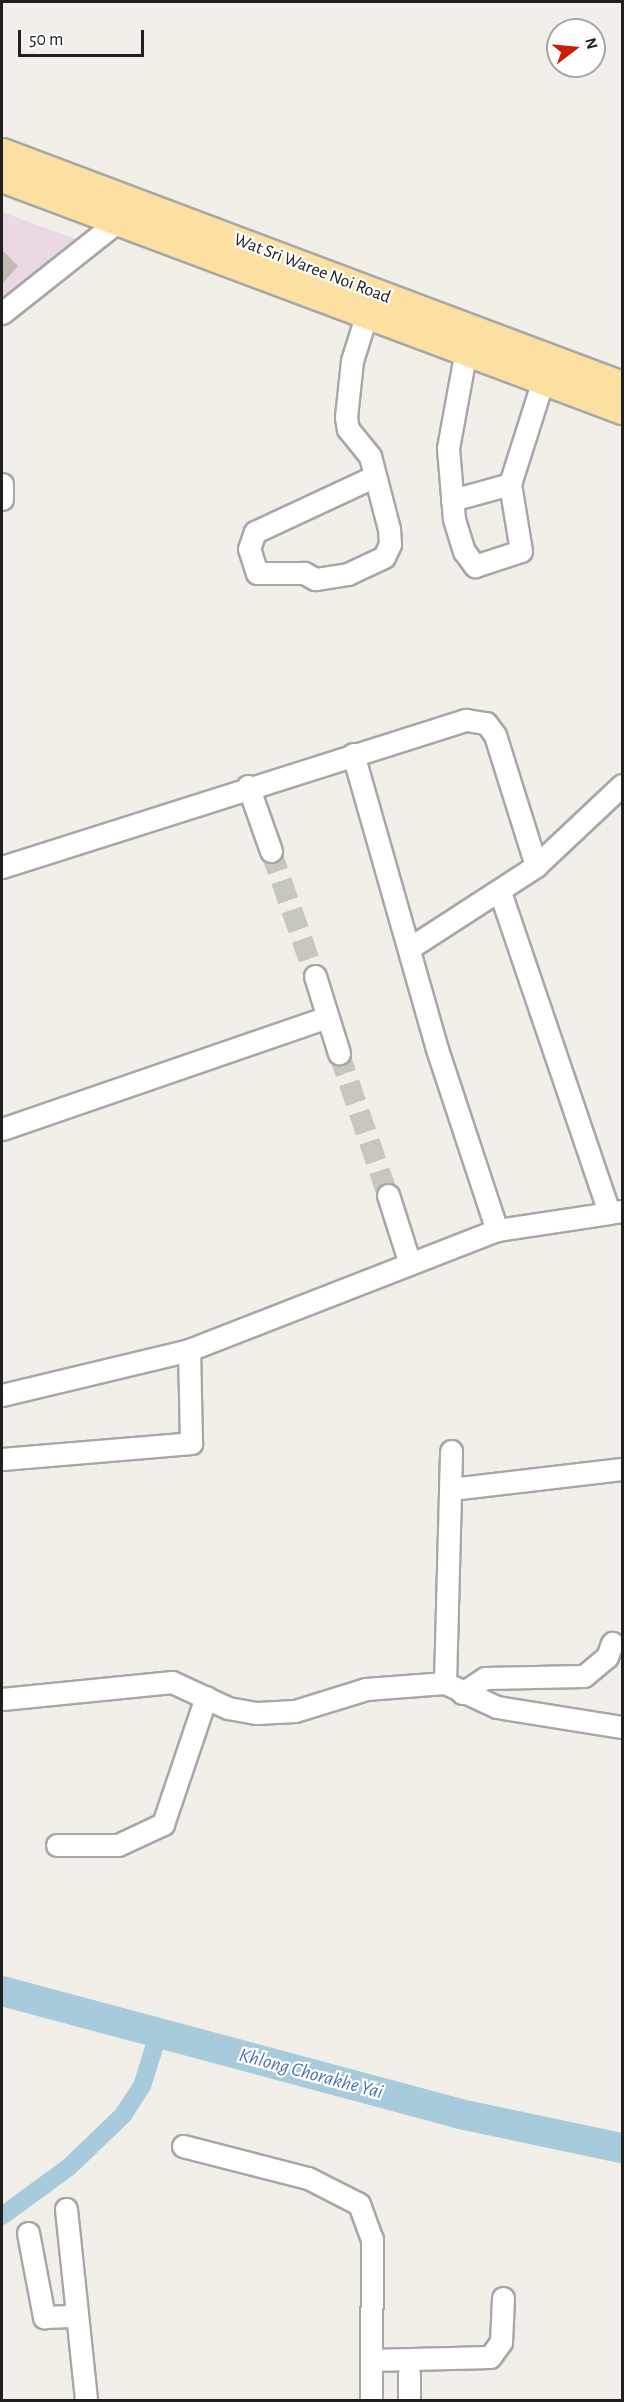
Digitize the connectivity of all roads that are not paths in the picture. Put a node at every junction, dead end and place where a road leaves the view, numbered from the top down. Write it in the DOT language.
graph roads {
  1 [pos="2,152"];
  2 [pos="2,178"];
  3 [pos="117,222"];
  4 [pos="161,225"];
  5 [pos="2,313"];
  6 [pos="367,313"];
  7 [pos="466,350"];
  8 [pos="543,380"];
  9 [pos="622,385"];
  10 [pos="622,410"];
  11 [pos="375,476"];
  12 [pos="2,484"];
  13 [pos="510,484"];
  14 [pos="2,499"];
  15 [pos="452,500"];
  16 [pos="353,754"];
  17 [pos="622,785"];
  18 [pos="248,786"];
  19 [pos="271,851"];
  20 [pos="536,866"];
  21 [pos="2,867"];
  22 [pos="501,892"];
  23 [pos="411,947"];
  24 [pos="315,976"];
  25 [pos="327,1017"];
  26 [pos="339,1053"];
  27 [pos="2,1129"];
  28 [pos="388,1195"];
  29 [pos="616,1212"];
  30 [pos="497,1230"];
  31 [pos="409,1261"];
  32 [pos="189,1350"];
  33 [pos="2,1395"];
  34 [pos="451,1451"];
  35 [pos="2,1459"];
  36 [pos="622,1469"];
  37 [pos="451,1489"];
  38 [pos="612,1643"];
  39 [pos="454,1688"];
  40 [pos="206,1697"];
  41 [pos="2,1699"];
  42 [pos="622,1727"];
  43 [pos="57,1845"];
  44 [pos="183,2146"];
  45 [pos="66,2209"];
  46 [pos="28,2233"];
  47 [pos="503,2298"];
  48 [pos="77,2316"];
  49 [pos="372,2360"];
  50 [pos="409,2373"];
  51 [pos="86,2400"];
  52 [pos="371,2400"];
  53 [pos="409,2400"];
  1 -- 4 [label="main road, Wat Sri Waree Noi Road"];
  2 -- 3 [label="main road, Wat Sri Waree Noi Road"];
  3 -- 4 [label="main road, Wat Sri Waree Noi Road"];
  3 -- 5 [label="street"];
  4 -- 6 [label="main road, Wat Sri Waree Noi Road"];
  4 -- 9 [label="main road, Wat Sri Waree Noi Road"];
  6 -- 7 [label="main road, Wat Sri Waree Noi Road"];
  6 -- 11 [label="street"];
  7 -- 8 [label="main road, Wat Sri Waree Noi Road"];
  7 -- 15 [label="street"];
  8 -- 10 [label="main road, Wat Sri Waree Noi Road"];
  8 -- 13 [label="street"];
  11 -- 11 [label="street"];
  12 -- 14 [label="street"];
  13 -- 15 [label="street"];
  13 -- 15 [label="street"];
  16 -- 18 [label="street"];
  16 -- 20 [label="street"];
  16 -- 23 [label="street"];
  17 -- 20 [label="street"];
  18 -- 19 [label="street"];
  18 -- 21 [label="street"];
  20 -- 22 [label="street"];
  22 -- 23 [label="street"];
  22 -- 29 [label="street"];
  23 -- 30 [label="street"];
  24 -- 25 [label="street"];
  25 -- 26 [label="street"];
  25 -- 27 [label="street"];
  28 -- 31 [label="street"];
  29 -- 30 [label="street"];
  30 -- 31 [label="street"];
  31 -- 32 [label="street"];
  32 -- 33 [label="street"];
  32 -- 35 [label="street"];
  34 -- 37 [label="street"];
  36 -- 37 [label="street"];
  37 -- 39 [label="street"];
  38 -- 39 [label="street"];
  39 -- 40 [label="street"];
  39 -- 42 [label="street"];
  40 -- 41 [label="street"];
  40 -- 43 [label="street"];
  44 -- 49 [label="street"];
  45 -- 48 [label="street"];
  46 -- 48 [label="street"];
  47 -- 49 [label="street"];
  48 -- 51 [label="street"];
  49 -- 52 [label="street"];
  50 -- 53 [label="street"];
}
